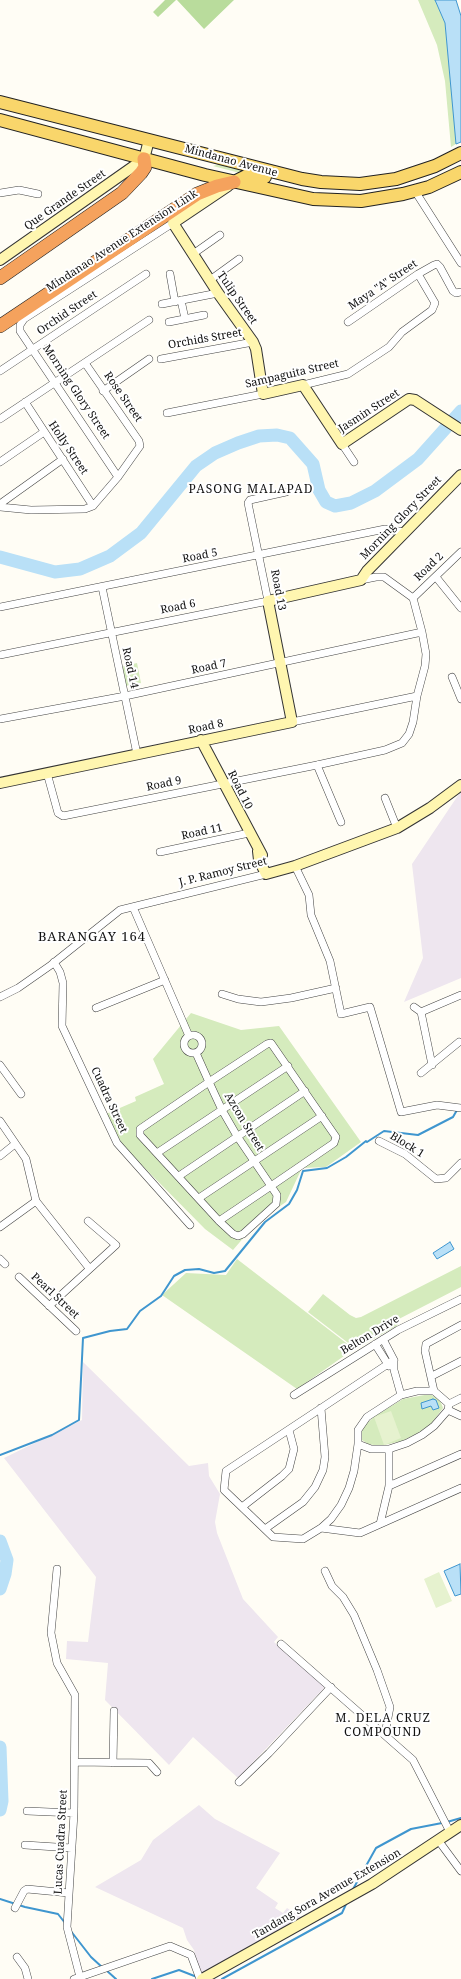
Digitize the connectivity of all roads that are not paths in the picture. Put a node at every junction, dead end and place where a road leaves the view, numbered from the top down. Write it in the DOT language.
graph roads {
  1 [pos="0,102"];
  2 [pos="0,120"];
  3 [pos="149,140"];
  4 [pos="456,156"];
  5 [pos="144,159"];
  6 [pos="459,173"];
  7 [pos="302,179"];
  8 [pos="234,182"];
  9 [pos="415,191"];
  10 [pos="0,193"];
  11 [pos="38,194"];
  12 [pos="173,222"];
  13 [pos="220,235"];
  14 [pos="193,254"];
  15 [pos="239,259"];
  16 [pos="0,260"];
  17 [pos="461,263"];
  18 [pos="146,274"];
  19 [pos="170,274"];
  20 [pos="418,274"];
  21 [pos="0,278"];
  22 [pos="210,280"];
  23 [pos="461,292"];
  24 [pos="218,293"];
  25 [pos="178,301"];
  26 [pos="162,304"];
  27 [pos="204,315"];
  28 [pos="24,319"];
  29 [pos="148,320"];
  30 [pos="185,320"];
  31 [pos="169,322"];
  32 [pos="348,322"];
  33 [pos="0,326"];
  34 [pos="253,342"];
  35 [pos="33,349"];
  36 [pos="149,359"];
  37 [pos="161,359"];
  38 [pos="85,363"];
  39 [pos="0,371"];
  40 [pos="55,383"];
  41 [pos="303,385"];
  42 [pos="103,391"];
  43 [pos="263,394"];
  44 [pos="26,402"];
  45 [pos="168,413"];
  46 [pos="0,419"];
  47 [pos="461,430"];
  48 [pos="44,432"];
  49 [pos="342,444"];
  50 [pos="63,459"];
  51 [pos="0,462"];
  52 [pos="354,462"];
  53 [pos="461,475"];
  54 [pos="118,477"];
  55 [pos="286,492"];
  56 [pos="0,505"];
  57 [pos="93,506"];
  58 [pos="405,532"];
  59 [pos="461,552"];
  60 [pos="259,556"];
  61 [pos="436,577"];
  62 [pos="361,580"];
  63 [pos="102,587"];
  64 [pos="413,598"];
  65 [pos="268,601"];
  66 [pos="0,607"];
  67 [pos="461,608"];
  68 [pos="112,632"];
  69 [pos="422,632"];
  70 [pos="0,655"];
  71 [pos="280,663"];
  72 [pos="452,677"];
  73 [pos="125,696"];
  74 [pos="417,696"];
  75 [pos="461,699"];
  76 [pos="0,719"];
  77 [pos="292,722"];
  78 [pos="201,740"];
  79 [pos="137,754"];
  80 [pos="317,765"];
  81 [pos="47,773"];
  82 [pos="0,783"];
  83 [pos="224,783"];
  84 [pos="461,785"];
  85 [pos="385,798"];
  86 [pos="341,822"];
  87 [pos="397,828"];
  88 [pos="249,833"];
  89 [pos="160,852"];
  90 [pos="295,866"];
  91 [pos="268,873"];
  92 [pos="133,907"];
  93 [pos="54,962"];
  94 [pos="165,980"];
  95 [pos="336,988"];
  96 [pos="222,994"];
  97 [pos="461,995"];
  98 [pos="0,997"];
  99 [pos="414,1007"];
  100 [pos="96,1008"];
  101 [pos="421,1012"];
  102 [pos="189,1036"];
  103 [pos="460,1041"];
  104 [pos="196,1053"];
  105 [pos="0,1065"];
  106 [pos="432,1065"];
  107 [pos="288,1066"];
  108 [pos="421,1073"];
  109 [pos="209,1082"];
  110 [pos="305,1091"];
  111 [pos="21,1094"];
  112 [pos="461,1107"];
  113 [pos="222,1110"];
  114 [pos="322,1116"];
  115 [pos="0,1121"];
  116 [pos="236,1136"];
  117 [pos="379,1141"];
  118 [pos="15,1144"];
  119 [pos="157,1153"];
  120 [pos="0,1156"];
  121 [pos="254,1161"];
  122 [pos="461,1163"];
  123 [pos="179,1176"];
  124 [pos="271,1186"];
  125 [pos="199,1198"];
  126 [pos="36,1201"];
  127 [pos="88,1221"];
  128 [pos="219,1221"];
  129 [pos="190,1225"];
  130 [pos="0,1227"];
  131 [pos="89,1268"];
  132 [pos="19,1277"];
  133 [pos="461,1299"];
  134 [pos="49,1306"];
  135 [pos="461,1325"];
  136 [pos="76,1331"];
  137 [pos="383,1339"];
  138 [pos="375,1344"];
  139 [pos="394,1360"];
  140 [pos="461,1361"];
  141 [pos="387,1364"];
  142 [pos="394,1370"];
  143 [pos="432,1376"];
  144 [pos="434,1391"];
  145 [pos="294,1396"];
  146 [pos="402,1396"];
  147 [pos="461,1398"];
  148 [pos="449,1407"];
  149 [pos="321,1408"];
  150 [pos="461,1416"];
  151 [pos="289,1430"];
  152 [pos="358,1444"];
  153 [pos="389,1449"];
  154 [pos="461,1454"];
  155 [pos="389,1486"];
  156 [pos="461,1488"];
  157 [pos="242,1507"];
  158 [pos="380,1524"];
  159 [pos="321,1528"];
  160 [pos="265,1529"];
  161 [pos="57,1569"];
  162 [pos="325,1571"];
  163 [pos="281,1644"];
  164 [pos="331,1687"];
  165 [pos="114,1711"];
  166 [pos="385,1734"];
  167 [pos="76,1762"];
  168 [pos="113,1762"];
  169 [pos="158,1772"];
  170 [pos="238,1782"];
  171 [pos="27,1811"];
  172 [pos="74,1813"];
  173 [pos="461,1825"];
  174 [pos="450,1832"];
  175 [pos="438,1840"];
  176 [pos="25,1845"];
  177 [pos="72,1848"];
  178 [pos="461,1871"];
  179 [pos="69,1893"];
  180 [pos="14,1908"];
  181 [pos="17,1956"];
  182 [pos="77,1978"];
  183 [pos="28,1979"];
  184 [pos="201,1979"];
  1 -- 3 [label="main road, Mindanao Avenue"];
  2 -- 5 [label="main road, Mindanao Avenue"];
  3 -- 5 [label="street"];
  3 -- 7 [label="main road, Mindanao Avenue"];
  4 -- 7 [label="main road, Mindanao Avenue"];
  5 -- 8 [label="main road, Mindanao Avenue"];
  5 -- 16 [label="street, Que Grande Street"];
  5 -- 21 [label="highway"];
  6 -- 9 [label="main road, Mindanao Avenue"];
  7 -- 8 [label="main road"];
  8 -- 9 [label="main road, Mindanao Avenue"];
  8 -- 12 [label="street, Mindanao Avenue Extension Link"];
  8 -- 33 [label="highway"];
  9 -- 17 [label="street"];
  10 -- 11 [label="street"];
  12 -- 14 [label="street, Tulip Street"];
  12 -- 28 [label="street, Mindanao Avenue Extension Link"];
  13 -- 14 [label="street"];
  14 -- 22 [label="street, Tulip Street"];
  15 -- 22 [label="street"];
  18 -- 35 [label="street, Orchid Street"];
  19 -- 25 [label="street"];
  20 -- 23 [label="street, Maya \"A\" Street"];
  20 -- 32 [label="street, Maya \"A\" Street"];
  20 -- 41 [label="street, Sampaguita Street"];
  22 -- 24 [label="street, Tulip Street"];
  24 -- 25 [label="street"];
  24 -- 34 [label="street, Tulip Street"];
  25 -- 26 [label="street"];
  25 -- 30 [label="street"];
  27 -- 30 [label="street"];
  28 -- 35 [label="street, Morning Glory Street"];
  29 -- 38 [label="street"];
  30 -- 31 [label="street"];
  34 -- 37 [label="street, Orchids Street"];
  34 -- 43 [label="street, Tulip Street"];
  35 -- 39 [label="street, Orchid Street"];
  35 -- 40 [label="street, Morning Glory Street"];
  36 -- 42 [label="street"];
  38 -- 40 [label="street"];
  38 -- 42 [label="street, Rose Street"];
  40 -- 44 [label="street"];
  40 -- 54 [label="street, Morning Glory Street"];
  41 -- 43 [label="street, Sampaguita Street"];
  41 -- 49 [label="street"];
  42 -- 54 [label="street, Rose Street"];
  43 -- 45 [label="street, Sampaguita Street"];
  44 -- 46 [label="street"];
  44 -- 48 [label="street, Holly Street"];
  47 -- 49 [label="street, Jasmin Street"];
  48 -- 50 [label="street, Holly Street"];
  48 -- 51 [label="street"];
  49 -- 52 [label="street"];
  50 -- 56 [label="street"];
  50 -- 57 [label="street, Holly Street"];
  53 -- 58 [label="street, Morning Glory Street"];
  54 -- 57 [label="street"];
  55 -- 60 [label="street, Road 13"];
  56 -- 57 [label="street"];
  58 -- 60 [label="street, Road 5"];
  58 -- 62 [label="street, Morning Glory Street"];
  59 -- 61 [label="street, Road 2"];
  60 -- 63 [label="street, Road 5"];
  60 -- 65 [label="street, Road 13"];
  61 -- 64 [label="street, Road 2"];
  61 -- 67 [label="street"];
  62 -- 64 [label="street"];
  62 -- 65 [label="street, Road 6"];
  63 -- 66 [label="street, Road 5"];
  63 -- 68 [label="street, Road 14"];
  64 -- 69 [label="street, Road 9"];
  65 -- 68 [label="street, Road 6"];
  65 -- 71 [label="street, Road 13"];
  68 -- 70 [label="street, Road 6"];
  68 -- 73 [label="street, Road 14"];
  69 -- 71 [label="street, Road 7"];
  69 -- 74 [label="street, Road 9"];
  71 -- 73 [label="street, Road 7"];
  71 -- 77 [label="street, Road 13"];
  72 -- 75 [label="street"];
  73 -- 76 [label="street, Road 7"];
  73 -- 79 [label="street, Road 14"];
  74 -- 77 [label="street, Road 8"];
  74 -- 80 [label="street, Road 9"];
  77 -- 78 [label="street, Road 8"];
  78 -- 79 [label="street, Road 8"];
  78 -- 83 [label="street, Road 10"];
  79 -- 81 [label="street, Road 8"];
  80 -- 83 [label="street, Road 9"];
  80 -- 86 [label="street"];
  81 -- 82 [label="street, Road 8"];
  81 -- 83 [label="street, Road 9"];
  83 -- 88 [label="street, Road 10"];
  84 -- 87 [label="street, J. P. Ramoy Street"];
  85 -- 87 [label="street"];
  87 -- 90 [label="street, J. P. Ramoy Street"];
  88 -- 89 [label="street, Road 11"];
  88 -- 91 [label="street, Road 10"];
  90 -- 91 [label="street, J. P. Ramoy Street"];
  90 -- 95 [label="street"];
  91 -- 92 [label="street, J. P. Ramoy Street"];
  92 -- 93 [label="street, J. P. Ramoy Street"];
  92 -- 94 [label="street, Azcon Street"];
  93 -- 98 [label="street, J. P. Ramoy Street"];
  93 -- 129 [label="street, Cuadra Street"];
  94 -- 100 [label="street"];
  94 -- 102 [label="street, Azcon Street"];
  95 -- 96 [label="street"];
  95 -- 112 [label="street"];
  97 -- 101 [label="street"];
  99 -- 101 [label="street"];
  101 -- 106 [label="street"];
  102 -- 104 [label="street, Azcon Street"];
  102 -- 104 [label="street, Azcon Street"];
  103 -- 106 [label="street"];
  104 -- 109 [label="street, Azcon Street"];
  105 -- 111 [label="street"];
  106 -- 108 [label="street"];
  107 -- 109 [label="street"];
  107 -- 110 [label="street"];
  107 -- 113 [label="street"];
  109 -- 113 [label="street, Azcon Street"];
  109 -- 119 [label="street"];
  110 -- 114 [label="street"];
  110 -- 116 [label="street"];
  113 -- 116 [label="street, Azcon Street"];
  113 -- 119 [label="street"];
  114 -- 121 [label="street"];
  114 -- 124 [label="street"];
  115 -- 118 [label="street"];
  116 -- 121 [label="street, Azcon Street"];
  116 -- 123 [label="street"];
  117 -- 122 [label="street, Block 1"];
  118 -- 120 [label="street"];
  118 -- 126 [label="street"];
  119 -- 123 [label="street"];
  121 -- 124 [label="street, Azcon Street"];
  121 -- 125 [label="street"];
  123 -- 125 [label="street"];
  124 -- 128 [label="street"];
  124 -- 128 [label="street, Azcon Street"];
  125 -- 128 [label="street"];
  126 -- 130 [label="street"];
  126 -- 131 [label="street"];
  127 -- 131 [label="street"];
  131 -- 134 [label="street"];
  132 -- 134 [label="street, Pearl Street"];
  133 -- 137 [label="street, Belton Drive"];
  134 -- 136 [label="street, Pearl Street"];
  135 -- 143 [label="street"];
  137 -- 138 [label="street, Belton Drive"];
  137 -- 139 [label="street"];
  138 -- 141 [label="street"];
  138 -- 145 [label="street, Belton Drive"];
  139 -- 141 [label="street"];
  139 -- 142 [label="street"];
  140 -- 143 [label="street"];
  141 -- 142 [label="street"];
  141 -- 149 [label="street"];
  142 -- 146 [label="street"];
  143 -- 144 [label="street"];
  144 -- 146 [label="street"];
  144 -- 148 [label="street"];
  146 -- 152 [label="street"];
  147 -- 148 [label="street"];
  148 -- 150 [label="street"];
  148 -- 153 [label="street"];
  149 -- 151 [label="street"];
  149 -- 160 [label="street"];
  151 -- 157 [label="street"];
  151 -- 157 [label="street"];
  152 -- 153 [label="street"];
  152 -- 159 [label="street"];
  153 -- 155 [label="street"];
  154 -- 155 [label="street"];
  155 -- 158 [label="street"];
  156 -- 158 [label="street"];
  157 -- 160 [label="street"];
  158 -- 159 [label="street"];
  159 -- 160 [label="street"];
  161 -- 167 [label="street, Lucas Cuadra Street"];
  162 -- 166 [label="street"];
  163 -- 164 [label="street"];
  164 -- 166 [label="street"];
  164 -- 170 [label="street"];
  165 -- 168 [label="street"];
  166 -- 174 [label="street"];
  167 -- 168 [label="street"];
  167 -- 172 [label="street, Lucas Cuadra Street"];
  168 -- 169 [label="street"];
  171 -- 172 [label="street"];
  172 -- 177 [label="street, Lucas Cuadra Street"];
  173 -- 174 [label="street, Tandang Sora Avenue Extension"];
  174 -- 175 [label="street, Tandang Sora Avenue Extension"];
  175 -- 178 [label="street"];
  175 -- 184 [label="street, Tandang Sora Avenue Extension"];
  176 -- 177 [label="street"];
  177 -- 179 [label="street, Lucas Cuadra Street"];
  179 -- 180 [label="street"];
  179 -- 182 [label="street, Lucas Cuadra Street"];
  181 -- 183 [label="street"];
  182 -- 184 [label="street, Lucas Cuadra Street"];
}
